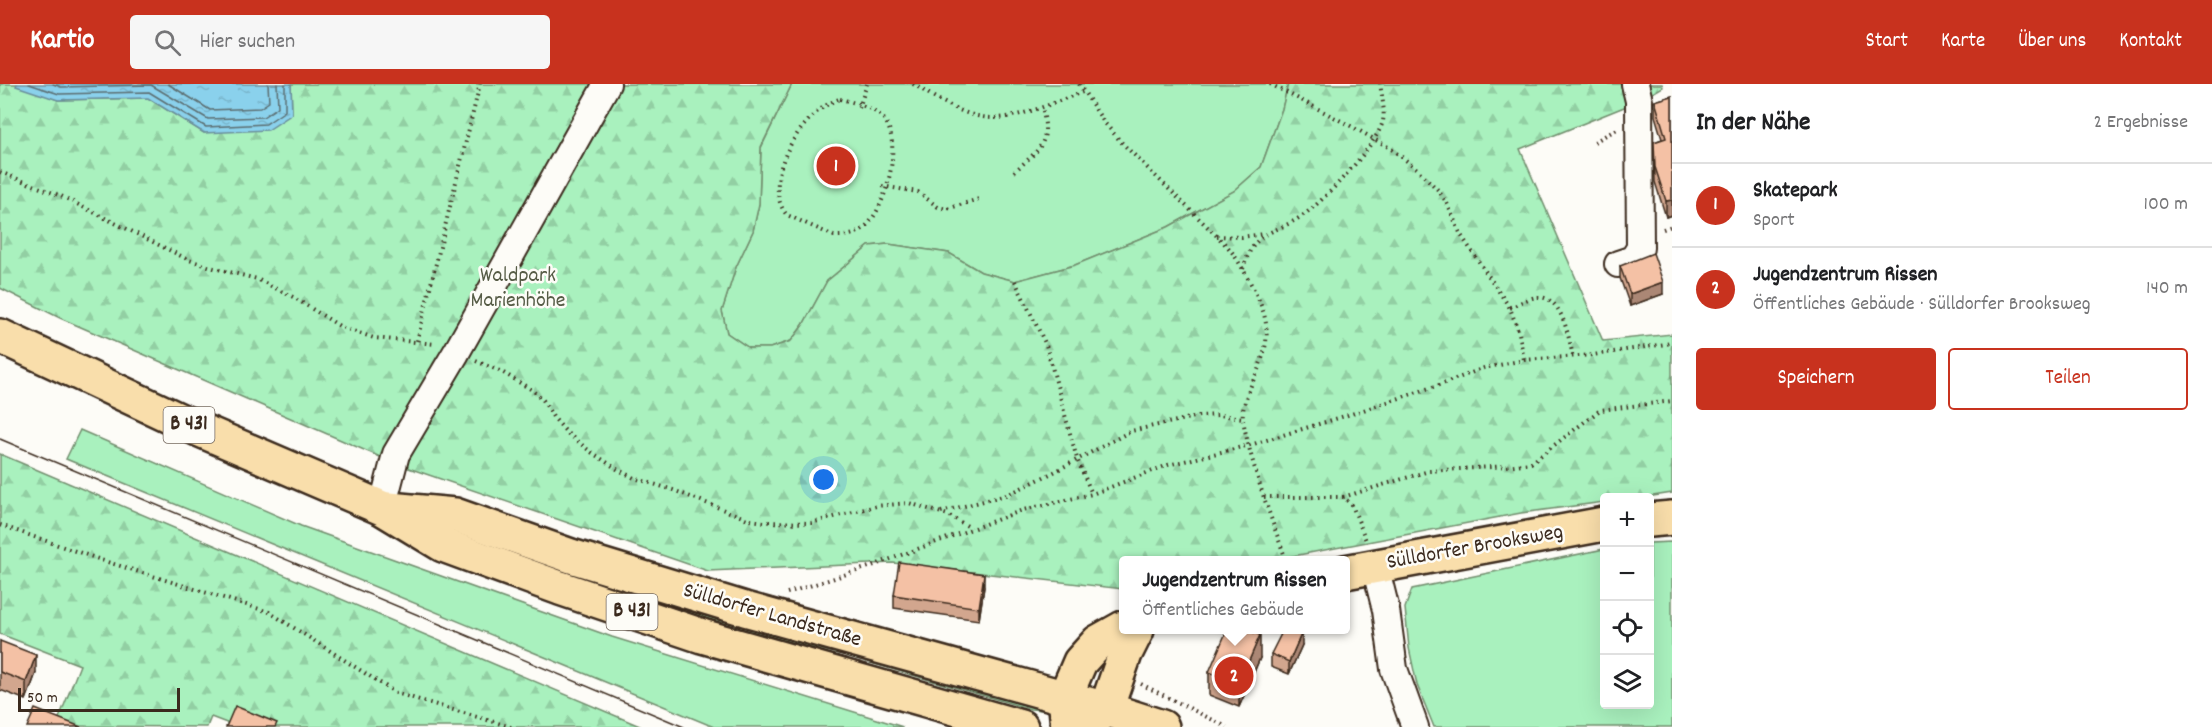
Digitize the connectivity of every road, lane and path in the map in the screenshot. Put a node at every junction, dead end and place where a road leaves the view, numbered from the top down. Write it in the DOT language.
graph roads {
  1 [pos="480,84"];
  2 [pos="607,84"];
  3 [pos="867,84"];
  4 [pos="913,84"];
  5 [pos="1079,84"];
  6 [pos="1270,84"];
  7 [pos="1380,84"];
  8 [pos="1635,84"];
  9 [pos="1083,92"];
  10 [pos="859,107"];
  11 [pos="1042,107"];
  12 [pos="1374,140"];
  13 [pos="0,172"];
  14 [pos="1014,172"];
  15 [pos="884,186"];
  16 [pos="982,198"];
  17 [pos="1263,234"];
  18 [pos="1217,236"];
  19 [pos="1618,264"];
  20 [pos="1243,269"];
  21 [pos="1015,281"];
  22 [pos="1510,308"];
  23 [pos="0,336"];
  24 [pos="417,341"];
  25 [pos="1672,343"];
  26 [pos="456,353"];
  27 [pos="1573,356"];
  28 [pos="1524,360"];
  29 [pos="1672,401"];
  30 [pos="1243,418"];
  31 [pos="1250,445"];
  32 [pos="1077,459"];
  33 [pos="1092,494"];
  34 [pos="1264,497"];
  35 [pos="1343,497"];
  36 [pos="382,508"];
  37 [pos="940,512"];
  38 [pos="1672,518"];
  39 [pos="1654,520"];
  40 [pos="0,525"];
  41 [pos="1600,525"];
  42 [pos="971,528"];
  43 [pos="1284,556"];
  44 [pos="1363,563"];
  45 [pos="783,594"];
  46 [pos="1119,630"];
  47 [pos="1135,634"];
  48 [pos="1067,712"];
  49 [pos="1096,718"];
  50 [pos="511,727"];
  51 [pos="1021,727"];
  52 [pos="1162,727"];
  53 [pos="1415,727"];
  1 -- 24 [label="path"];
  2 -- 26 [label="street"];
  3 -- 10 [label="path"];
  4 -- 11 [label="path"];
  5 -- 9 [label="path"];
  6 -- 12 [label="path"];
  7 -- 12 [label="path"];
  8 -- 19 [label="street"];
  9 -- 11 [label="path"];
  9 -- 18 [label="path"];
  10 -- 15 [label="path"];
  10 -- 15 [label="path"];
  11 -- 14 [label="path"];
  12 -- 17 [label="path"];
  12 -- 22 [label="path"];
  13 -- 24 [label="path"];
  15 -- 16 [label="path"];
  17 -- 18 [label="path"];
  17 -- 20 [label="path"];
  18 -- 20 [label="path"];
  20 -- 30 [label="path"];
  21 -- 32 [label="path"];
  22 -- 27 [label="path"];
  22 -- 28 [label="path"];
  23 -- 36 [label="main road, Sülldorfer Landstraße / B 431"];
  24 -- 26 [label="path"];
  25 -- 27 [label="path"];
  26 -- 36 [label="street"];
  26 -- 37 [label="path"];
  27 -- 28 [label="path"];
  28 -- 31 [label="path"];
  29 -- 35 [label="path"];
  30 -- 31 [label="path"];
  30 -- 32 [label="path"];
  31 -- 33 [label="path"];
  31 -- 34 [label="path"];
  32 -- 33 [label="path"];
  32 -- 37 [label="path"];
  33 -- 42 [label="path"];
  34 -- 35 [label="path"];
  34 -- 43 [label="path"];
  35 -- 44 [label="path"];
  36 -- 48 [label="main road, Sülldorfer Landstraße / B 431"];
  36 -- 51 [label="main road, Sülldorfer Landstraße / B 431"];
  37 -- 42 [label="path"];
  38 -- 39 [label="main road"];
  40 -- 50 [label="path"];
  41 -- 44 [label="main road, Sülldorfer Brooksweg"];
  42 -- 45 [label="path"];
  44 -- 53 [label="street"];
  46 -- 48 [label="main road"];
  47 -- 49 [label="main road"];
  48 -- 49 [label="main road, Sülldorfer Landstraße / B 431"];
  49 -- 52 [label="main road, Sülldorfer Landstraße / B 431"];
}
